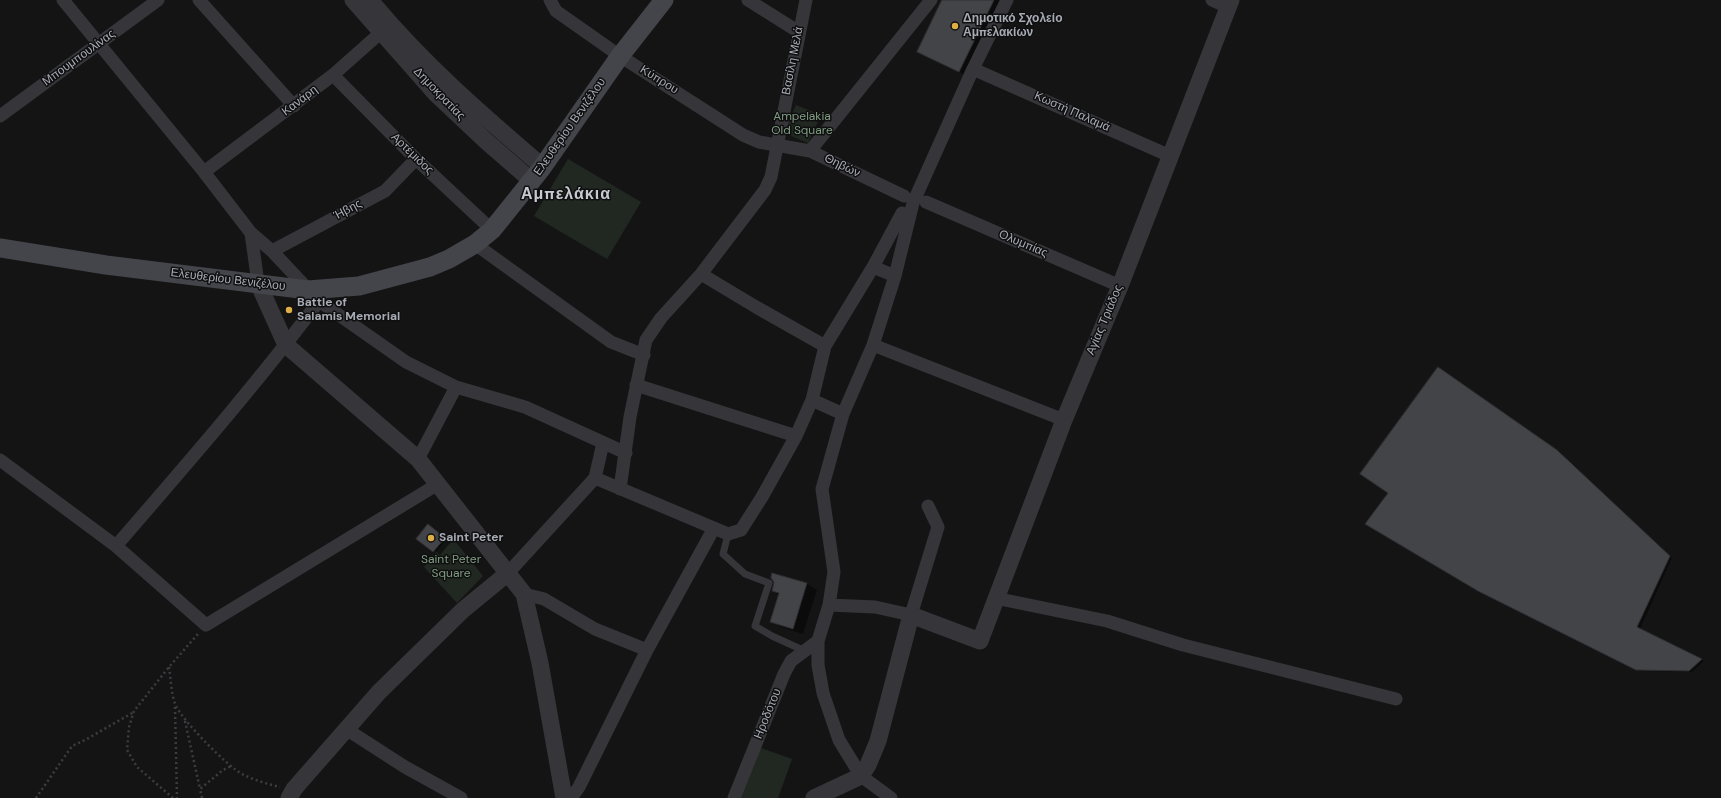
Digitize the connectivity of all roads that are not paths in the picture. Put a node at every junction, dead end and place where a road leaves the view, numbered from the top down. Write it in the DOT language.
graph roads {
  1 [pos="63,0"];
  2 [pos="158,0"];
  3 [pos="199,0"];
  4 [pos="353,0"];
  5 [pos="370,0"];
  6 [pos="550,0"];
  7 [pos="664,0"];
  8 [pos="748,0"];
  9 [pos="806,0"];
  10 [pos="931,0"];
  11 [pos="1007,0"];
  12 [pos="1212,0"];
  13 [pos="1230,4"];
  14 [pos="386,28"];
  15 [pos="799,32"];
  16 [pos="98,44"];
  17 [pos="620,56"];
  18 [pos="973,69"];
  19 [pos="333,75"];
  20 [pos="294,106"];
  21 [pos="0,116"];
  22 [pos="777,145"];
  23 [pos="810,151"];
  24 [pos="1170,156"];
  25 [pos="416,159"];
  26 [pos="204,172"];
  27 [pos="538,174"];
  28 [pos="904,196"];
  29 [pos="926,202"];
  30 [pos="902,213"];
  31 [pos="492,230"];
  32 [pos="251,233"];
  33 [pos="475,244"];
  34 [pos="0,248"];
  35 [pos="272,250"];
  36 [pos="873,267"];
  37 [pos="700,274"];
  38 [pos="895,276"];
  39 [pos="258,283"];
  40 [pos="1120,286"];
  41 [pos="313,296"];
  42 [pos="286,344"];
  43 [pos="873,345"];
  44 [pos="825,346"];
  45 [pos="644,355"];
  46 [pos="636,385"];
  47 [pos="456,387"];
  48 [pos="812,400"];
  49 [pos="843,414"];
  50 [pos="1064,420"];
  51 [pos="796,436"];
  52 [pos="603,443"];
  53 [pos="626,453"];
  54 [pos="418,459"];
  55 [pos="0,460"];
  56 [pos="595,478"];
  57 [pos="438,484"];
  58 [pos="620,488"];
  59 [pos="928,506"];
  60 [pos="714,528"];
  61 [pos="728,534"];
  62 [pos="116,546"];
  63 [pos="508,573"];
  64 [pos="524,594"];
  65 [pos="995,598"];
  66 [pos="829,605"];
  67 [pos="911,615"];
  68 [pos="818,641"];
  69 [pos="647,650"];
  70 [pos="805,651"];
  71 [pos="1396,699"];
  72 [pos="346,729"];
  73 [pos="860,776"];
  74 [pos="291,794"];
  75 [pos="462,798"];
  76 [pos="564,798"];
  77 [pos="572,798"];
  78 [pos="734,798"];
  79 [pos="814,798"];
  80 [pos="891,798"];
  1 -- 16 [label="street"];
  2 -- 16 [label="street, Μπουμπουλίνας"];
  3 -- 20 [label="street"];
  4 -- 14 [label="street, Δημοκρατίας"];
  5 -- 14 [label="street, Δημοκρατίας"];
  6 -- 17 [label="street, Κύπρου"];
  7 -- 17 [label="main road, Ελευθερίου Βενιζέλου"];
  8 -- 15 [label="street"];
  9 -- 15 [label="street, Βασίλη Μελά"];
  10 -- 23 [label="street"];
  11 -- 18 [label="street"];
  12 -- 13 [label="street"];
  13 -- 24 [label="street, Αγίας Τριάδος"];
  14 -- 19 [label="street, Κανάρη"];
  14 -- 27 [label="street, Δημοκρατίας"];
  15 -- 22 [label="street, Βασίλη Μελά"];
  16 -- 21 [label="street, Μπουμπουλίνας"];
  16 -- 26 [label="street"];
  17 -- 22 [label="street, Κύπρου"];
  17 -- 27 [label="main road, Ελευθερίου Βενιζέλου"];
  18 -- 24 [label="street, Κωστή Παλαμά"];
  18 -- 38 [label="street"];
  19 -- 20 [label="street, Κανάρη"];
  19 -- 25 [label="street, Αρτέμιδος"];
  20 -- 26 [label="street, Κανάρη"];
  22 -- 23 [label="street, Θηβών"];
  22 -- 37 [label="street, Βασίλη Μελά"];
  23 -- 28 [label="street, Θηβών"];
  24 -- 40 [label="street, Αγίας Τριάδος"];
  25 -- 31 [label="street, Αρτέμιδος"];
  25 -- 35 [label="street, Ήβης"];
  26 -- 32 [label="street"];
  27 -- 31 [label="main road, Ελευθερίου Βενιζέλου"];
  29 -- 40 [label="street, Ολυμπίας"];
  30 -- 36 [label="street"];
  31 -- 33 [label="main road, Ελευθερίου Βενιζέλου"];
  32 -- 35 [label="street"];
  32 -- 39 [label="street"];
  33 -- 41 [label="main road, Ελευθερίου Βενιζέλου"];
  33 -- 45 [label="street"];
  34 -- 39 [label="main road, Ελευθερίου Βενιζέλου"];
  35 -- 41 [label="street"];
  36 -- 38 [label="street"];
  36 -- 44 [label="street"];
  37 -- 44 [label="street"];
  37 -- 45 [label="street, Βασίλη Μελά"];
  38 -- 43 [label="street"];
  39 -- 41 [label="main road, Ελευθερίου Βενιζέλου"];
  39 -- 42 [label="street"];
  40 -- 50 [label="street, Αγίας Τριάδος"];
  41 -- 42 [label="street"];
  41 -- 47 [label="street"];
  42 -- 54 [label="street"];
  42 -- 62 [label="street"];
  43 -- 49 [label="street"];
  43 -- 50 [label="street"];
  44 -- 48 [label="street"];
  45 -- 46 [label="street, Βασίλη Μελά"];
  46 -- 51 [label="street"];
  46 -- 53 [label="street, Βασίλη Μελά"];
  47 -- 52 [label="street"];
  47 -- 54 [label="street"];
  48 -- 49 [label="street"];
  48 -- 51 [label="street"];
  49 -- 66 [label="street"];
  50 -- 65 [label="street, Αγίας Τριάδος"];
  51 -- 61 [label="street"];
  52 -- 53 [label="street"];
  52 -- 56 [label="street"];
  53 -- 58 [label="street, Βασίλη Μελά"];
  54 -- 57 [label="street"];
  55 -- 62 [label="street"];
  56 -- 58 [label="street"];
  56 -- 63 [label="street"];
  57 -- 62 [label="street"];
  57 -- 63 [label="street"];
  58 -- 60 [label="street"];
  59 -- 67 [label="street"];
  60 -- 61 [label="street"];
  60 -- 69 [label="street"];
  61 -- 70 [label="lane"];
  63 -- 64 [label="street"];
  63 -- 72 [label="street"];
  64 -- 69 [label="street"];
  64 -- 76 [label="street"];
  65 -- 67 [label="street, Αγίας Τριάδος"];
  65 -- 71 [label="street"];
  66 -- 67 [label="street"];
  66 -- 68 [label="street"];
  67 -- 73 [label="street"];
  68 -- 70 [label="street, Ηροδότου"];
  68 -- 73 [label="street"];
  69 -- 77 [label="street"];
  70 -- 78 [label="street, Ηροδότου"];
  72 -- 74 [label="street"];
  72 -- 75 [label="street"];
  73 -- 79 [label="street"];
  73 -- 80 [label="street"];
}
